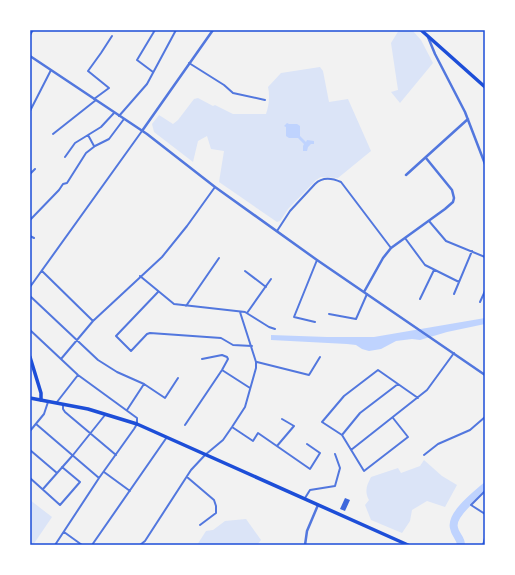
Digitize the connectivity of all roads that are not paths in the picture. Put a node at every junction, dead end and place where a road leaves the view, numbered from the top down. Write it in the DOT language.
graph roads {
  1 [pos="33,30"];
  2 [pos="156,30"];
  3 [pos="176,30"];
  4 [pos="213,30"];
  5 [pos="421,30"];
  6 [pos="30,35"];
  7 [pos="112,36"];
  8 [pos="427,37"];
  9 [pos="30,56"];
  10 [pos="189,63"];
  11 [pos="52,70"];
  12 [pos="153,72"];
  13 [pos="485,87"];
  14 [pos="95,100"];
  15 [pos="265,100"];
  16 [pos="30,111"];
  17 [pos="114,113"];
  18 [pos="119,116"];
  19 [pos="124,119"];
  20 [pos="468,119"];
  21 [pos="142,131"];
  22 [pos="53,134"];
  23 [pos="88,135"];
  24 [pos="95,146"];
  25 [pos="65,157"];
  26 [pos="426,158"];
  27 [pos="485,164"];
  28 [pos="35,169"];
  29 [pos="30,174"];
  30 [pos="406,176"];
  31 [pos="216,187"];
  32 [pos="30,220"];
  33 [pos="429,221"];
  34 [pos="277,231"];
  35 [pos="30,236"];
  36 [pos="34,238"];
  37 [pos="405,238"];
  38 [pos="391,248"];
  39 [pos="472,251"];
  40 [pos="485,257"];
  41 [pos="219,258"];
  42 [pos="317,260"];
  43 [pos="434,270"];
  44 [pos="42,271"];
  45 [pos="245,271"];
  46 [pos="140,276"];
  47 [pos="271,279"];
  48 [pos="459,282"];
  49 [pos="30,287"];
  50 [pos="266,287"];
  51 [pos="485,291"];
  52 [pos="158,292"];
  53 [pos="365,293"];
  54 [pos="454,294"];
  55 [pos="30,296"];
  56 [pos="420,299"];
  57 [pos="480,302"];
  58 [pos="186,306"];
  59 [pos="240,312"];
  60 [pos="247,312"];
  61 [pos="329,314"];
  62 [pos="93,321"];
  63 [pos="315,322"];
  64 [pos="275,329"];
  65 [pos="30,330"];
  66 [pos="76,341"];
  67 [pos="252,346"];
  68 [pos="454,353"];
  69 [pos="30,357"];
  70 [pos="320,357"];
  71 [pos="61,359"];
  72 [pos="202,359"];
  73 [pos="256,362"];
  74 [pos="222,370"];
  75 [pos="78,375"];
  76 [pos="485,375"];
  77 [pos="178,378"];
  78 [pos="144,384"];
  79 [pos="398,384"];
  80 [pos="250,388"];
  81 [pos="30,398"];
  82 [pos="418,398"];
  83 [pos="41,400"];
  84 [pos="48,400"];
  85 [pos="57,402"];
  86 [pos="63,403"];
  87 [pos="127,410"];
  88 [pos="106,414"];
  89 [pos="485,417"];
  90 [pos="393,418"];
  91 [pos="282,419"];
  92 [pos="36,424"];
  93 [pos="137,424"];
  94 [pos="185,425"];
  95 [pos="232,427"];
  96 [pos="30,431"];
  97 [pos="90,433"];
  98 [pos="342,435"];
  99 [pos="167,437"];
  100 [pos="307,444"];
  101 [pos="276,446"];
  102 [pos="30,450"];
  103 [pos="352,450"];
  104 [pos="335,454"];
  105 [pos="73,455"];
  106 [pos="116,455"];
  107 [pos="205,455"];
  108 [pos="424,455"];
  109 [pos="62,466"];
  110 [pos="104,472"];
  111 [pos="57,473"];
  112 [pos="187,477"];
  113 [pos="30,478"];
  114 [pos="99,478"];
  115 [pos="43,489"];
  116 [pos="130,491"];
  117 [pos="485,491"];
  118 [pos="305,498"];
  119 [pos="318,504"];
  120 [pos="485,514"];
  121 [pos="200,525"];
  122 [pos="64,532"];
  123 [pos="485,538"];
  124 [pos="55,545"];
  125 [pos="82,545"];
  126 [pos="92,545"];
  127 [pos="140,545"];
  128 [pos="305,545"];
  129 [pos="408,545"];
  130 [pos="483,545"];
  1 -- 6 [label="street"];
  2 -- 12 [label="street"];
  3 -- 12 [label="street"];
  4 -- 10 [label="street"];
  5 -- 8 [label="main road"];
  7 -- 14 [label="street"];
  8 -- 13 [label="main road"];
  8 -- 20 [label="street"];
  9 -- 11 [label="street"];
  10 -- 15 [label="street"];
  10 -- 21 [label="street"];
  11 -- 14 [label="street"];
  11 -- 16 [label="street"];
  12 -- 18 [label="street"];
  14 -- 17 [label="street"];
  14 -- 22 [label="street"];
  17 -- 18 [label="street"];
  17 -- 23 [label="street"];
  18 -- 19 [label="street"];
  19 -- 21 [label="street"];
  19 -- 24 [label="street"];
  20 -- 26 [label="street"];
  20 -- 27 [label="street"];
  21 -- 31 [label="street"];
  21 -- 44 [label="street"];
  23 -- 24 [label="street"];
  23 -- 25 [label="street"];
  24 -- 32 [label="street"];
  26 -- 30 [label="street"];
  26 -- 33 [label="street"];
  28 -- 29 [label="street"];
  31 -- 34 [label="street"];
  31 -- 46 [label="street"];
  33 -- 37 [label="street"];
  33 -- 39 [label="street"];
  34 -- 38 [label="street"];
  34 -- 42 [label="street"];
  35 -- 36 [label="street"];
  37 -- 38 [label="street"];
  37 -- 43 [label="street"];
  38 -- 53 [label="street"];
  39 -- 40 [label="street"];
  39 -- 48 [label="street"];
  41 -- 58 [label="street"];
  42 -- 53 [label="street"];
  42 -- 63 [label="street"];
  43 -- 48 [label="street"];
  43 -- 56 [label="street"];
  44 -- 49 [label="street"];
  44 -- 62 [label="street"];
  45 -- 50 [label="street"];
  46 -- 52 [label="street"];
  46 -- 62 [label="street"];
  47 -- 50 [label="street"];
  48 -- 54 [label="street"];
  50 -- 60 [label="street"];
  51 -- 57 [label="street"];
  52 -- 58 [label="street"];
  52 -- 67 [label="street"];
  53 -- 61 [label="street"];
  53 -- 68 [label="street"];
  55 -- 66 [label="street"];
  58 -- 59 [label="street"];
  59 -- 60 [label="street"];
  59 -- 67 [label="street"];
  60 -- 64 [label="street"];
  62 -- 66 [label="street"];
  65 -- 71 [label="street"];
  66 -- 71 [label="street"];
  66 -- 78 [label="street"];
  67 -- 73 [label="street"];
  68 -- 76 [label="street"];
  68 -- 82 [label="street"];
  69 -- 83 [label="main road"];
  70 -- 73 [label="street"];
  71 -- 75 [label="street"];
  72 -- 74 [label="street"];
  73 -- 80 [label="street"];
  74 -- 80 [label="street"];
  74 -- 94 [label="street"];
  75 -- 85 [label="street"];
  75 -- 87 [label="street"];
  77 -- 78 [label="street"];
  78 -- 87 [label="street"];
  79 -- 82 [label="street"];
  79 -- 98 [label="street"];
  79 -- 98 [label="street"];
  80 -- 95 [label="street"];
  81 -- 83 [label="main road"];
  82 -- 90 [label="street"];
  83 -- 84 [label="main road"];
  84 -- 85 [label="main road"];
  84 -- 92 [label="street"];
  85 -- 86 [label="main road"];
  86 -- 88 [label="main road"];
  86 -- 97 [label="street"];
  87 -- 93 [label="street"];
  88 -- 93 [label="main road"];
  88 -- 97 [label="street"];
  89 -- 108 [label="street"];
  90 -- 103 [label="street"];
  90 -- 103 [label="street"];
  91 -- 101 [label="street"];
  92 -- 96 [label="street"];
  92 -- 105 [label="street"];
  93 -- 99 [label="main road"];
  93 -- 106 [label="street"];
  95 -- 101 [label="street"];
  95 -- 107 [label="street"];
  97 -- 105 [label="street"];
  97 -- 106 [label="street"];
  98 -- 103 [label="street"];
  99 -- 107 [label="main road"];
  99 -- 116 [label="street"];
  100 -- 101 [label="street"];
  102 -- 111 [label="street"];
  104 -- 118 [label="street"];
  105 -- 109 [label="street"];
  105 -- 114 [label="street"];
  106 -- 110 [label="street"];
  107 -- 112 [label="street"];
  107 -- 118 [label="main road"];
  109 -- 111 [label="street"];
  109 -- 115 [label="street"];
  110 -- 114 [label="street"];
  110 -- 116 [label="street"];
  111 -- 115 [label="street"];
  112 -- 121 [label="street"];
  112 -- 127 [label="street"];
  113 -- 115 [label="street"];
  114 -- 122 [label="street"];
  116 -- 126 [label="street"];
  117 -- 120 [label="street"];
  118 -- 119 [label="main road"];
  119 -- 128 [label="street"];
  119 -- 129 [label="main road"];
  122 -- 124 [label="street"];
  122 -- 125 [label="street"];
  123 -- 130 [label="street"];
}
